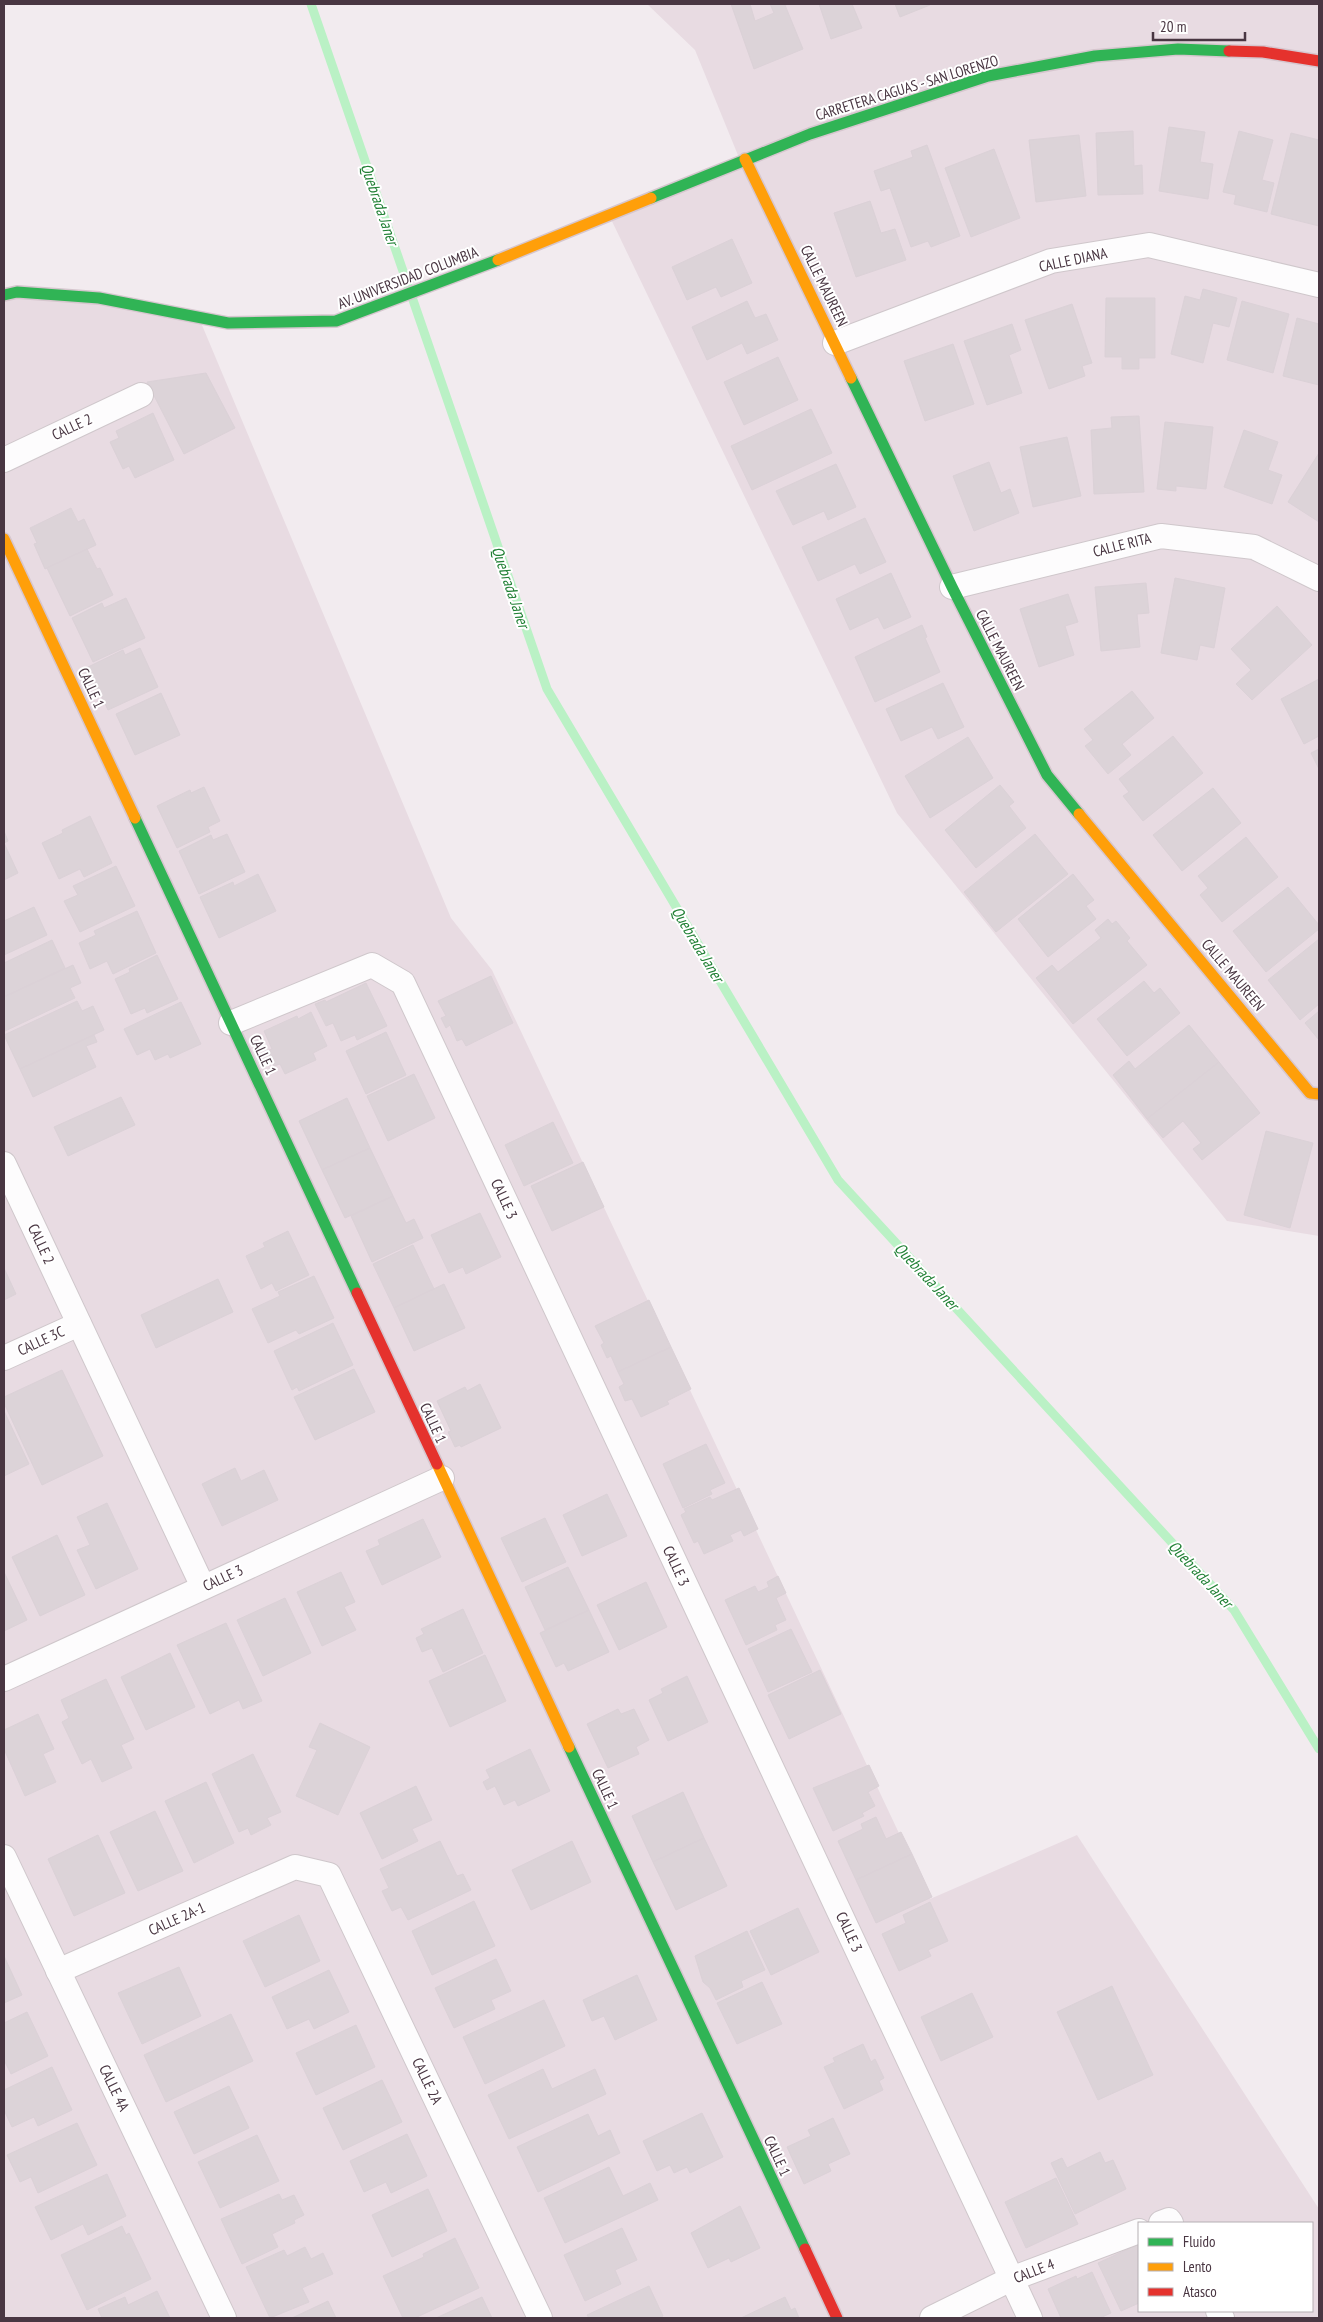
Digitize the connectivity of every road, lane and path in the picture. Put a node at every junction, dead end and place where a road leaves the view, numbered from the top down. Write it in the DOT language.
graph roads {
  1 [pos="1319,61"];
  2 [pos="745,159"];
  3 [pos="1319,285"];
  4 [pos="4,295"];
  5 [pos="835,343"];
  6 [pos="140,395"];
  7 [pos="4,460"];
  8 [pos="4,539"];
  9 [pos="1319,579"];
  10 [pos="952,587"];
  11 [pos="232,1023"];
  12 [pos="1319,1094"];
  13 [pos="4,1164"];
  14 [pos="79,1324"];
  15 [pos="4,1358"];
  16 [pos="442,1478"];
  17 [pos="203,1587"];
  18 [pos="4,1679"];
  19 [pos="4,1857"];
  20 [pos="295,1867"];
  21 [pos="58,1971"];
  22 [pos="1138,2231"];
  23 [pos="1011,2279"];
  24 [pos="224,2318"];
  25 [pos="540,2318"];
  26 [pos="837,2318"];
  27 [pos="932,2318"];
  28 [pos="1030,2318"];
  1 -- 2 [label="street, CARRETERA CAGUAS - SAN LORENZO"];
  2 -- 4 [label="street, AV. UNIVERSIDAD COLUMBIA"];
  2 -- 5 [label="street, CALLE MAUREEN"];
  3 -- 5 [label="street, CALLE DIANA"];
  5 -- 10 [label="street, CALLE MAUREEN"];
  6 -- 7 [label="street, CALLE 2"];
  8 -- 11 [label="street, CALLE 1"];
  9 -- 10 [label="street, CALLE RITA"];
  10 -- 12 [label="street, CALLE MAUREEN"];
  11 -- 16 [label="street, CALLE 1"];
  11 -- 23 [label="street, CALLE 3"];
  13 -- 14 [label="street, CALLE 2"];
  14 -- 15 [label="street, CALLE 3C"];
  14 -- 17 [label="street, CALLE 2"];
  16 -- 17 [label="street, CALLE 3"];
  16 -- 26 [label="street, CALLE 1"];
  17 -- 18 [label="street, CALLE 3"];
  19 -- 21 [label="street, CALLE 4A"];
  20 -- 21 [label="street, CALLE 2A-1"];
  20 -- 25 [label="street, CALLE 2A"];
  21 -- 24 [label="street, CALLE 4A"];
  22 -- 23 [label="street, CALLE 4"];
  23 -- 27 [label="street, CALLE 4"];
  23 -- 28 [label="street, CALLE 3"];
}
